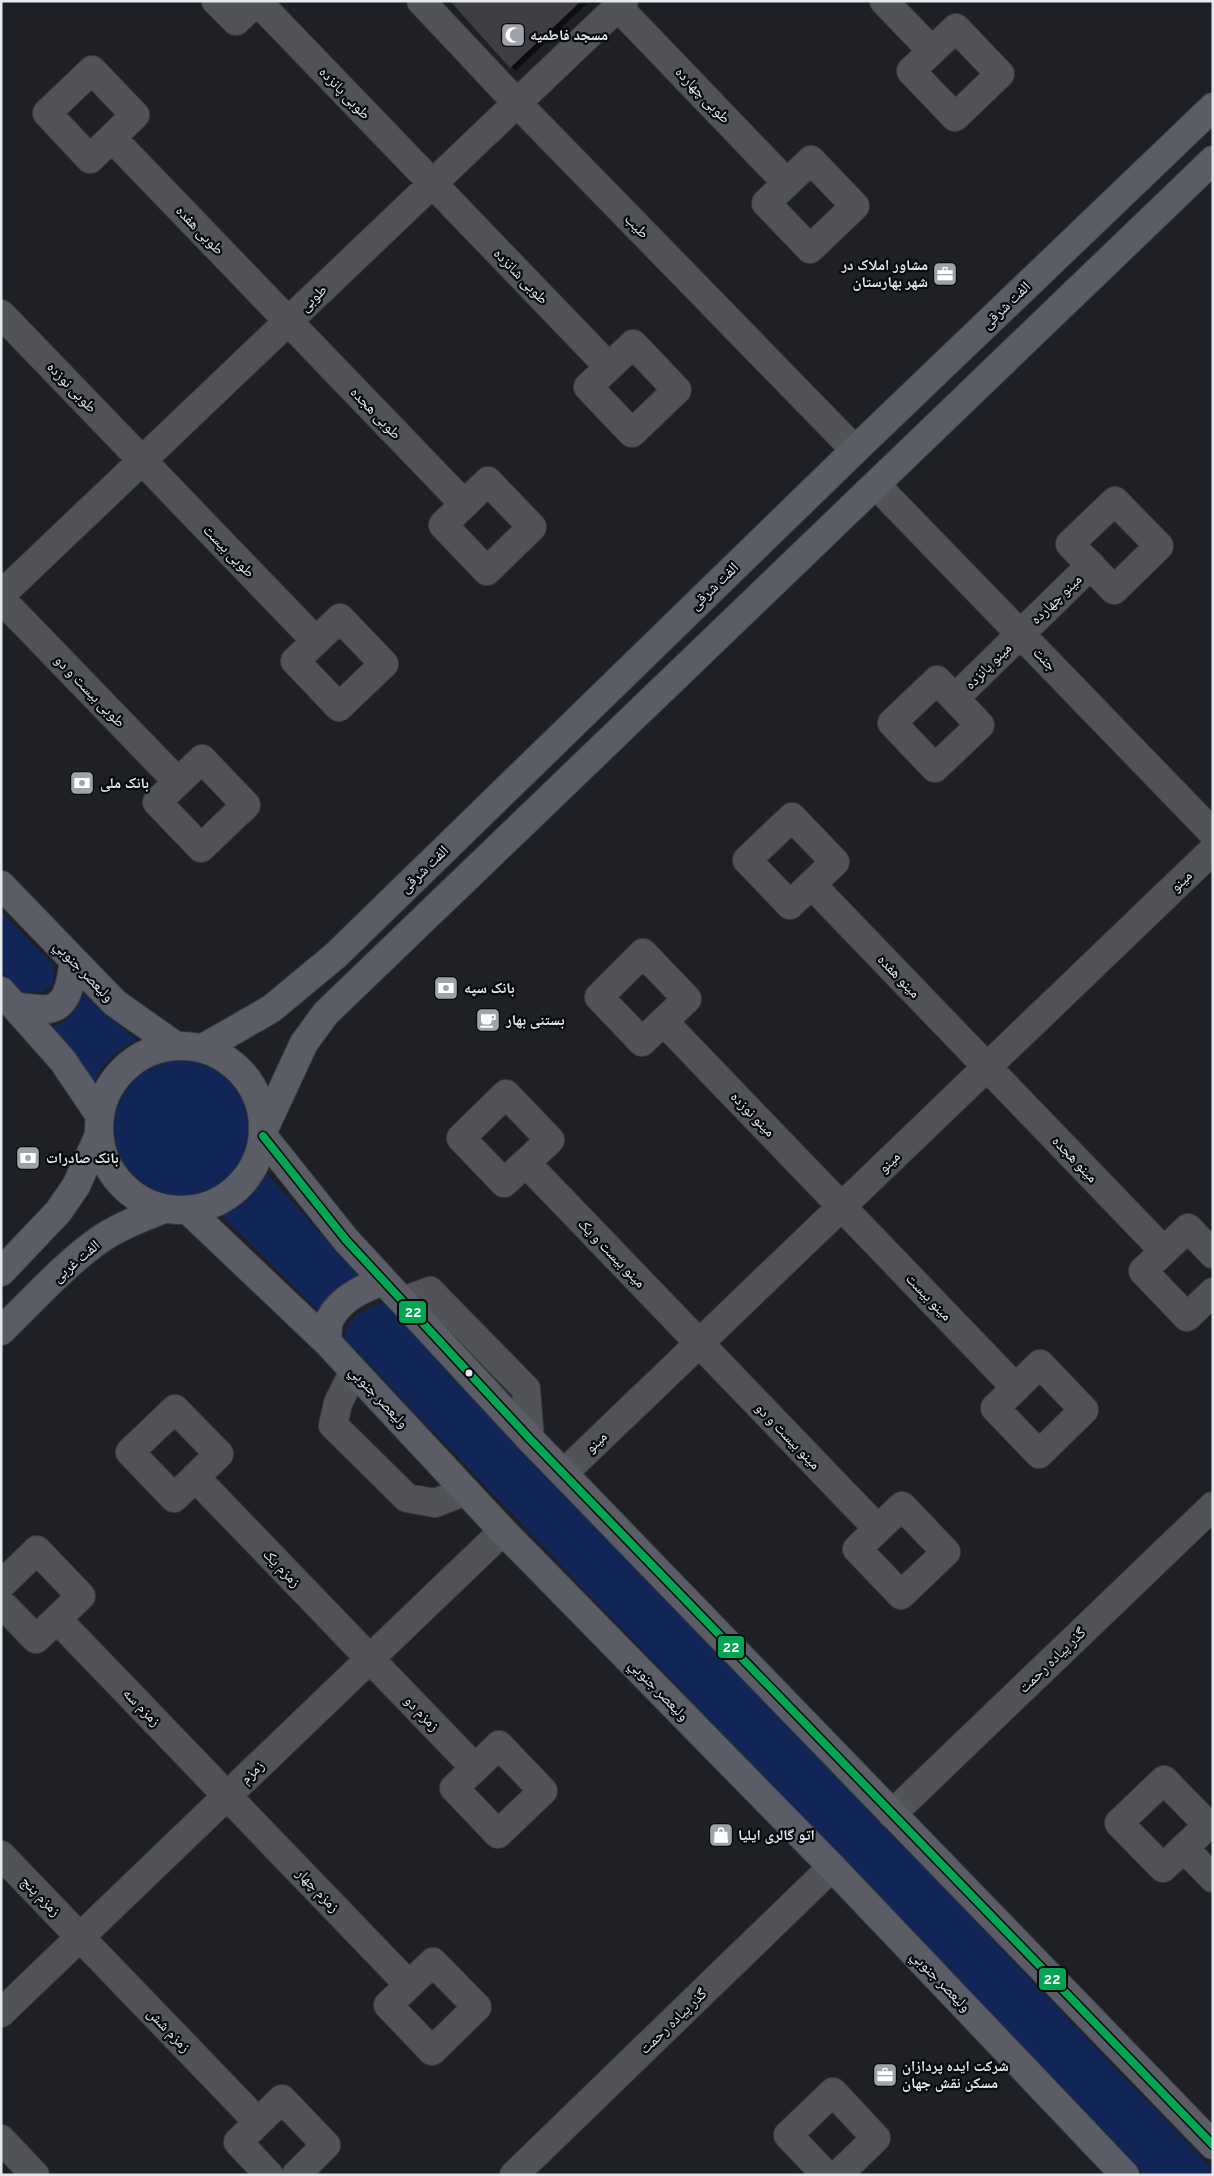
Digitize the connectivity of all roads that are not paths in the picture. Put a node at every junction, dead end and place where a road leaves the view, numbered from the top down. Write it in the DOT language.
graph roads {
  1 [pos="216,1"];
  2 [pos="257,1"];
  3 [pos="421,1"];
  4 [pos="884,1"];
  5 [pos="621,4"];
  6 [pos="932,51"];
  7 [pos="517,103"];
  8 [pos="1213,107"];
  9 [pos="112,138"];
  10 [pos="1213,160"];
  11 [pos="787,183"];
  12 [pos="432,184"];
  13 [pos="1,314"];
  14 [pos="288,322"];
  15 [pos="609,368"];
  16 [pos="854,450"];
  17 [pos="142,461"];
  18 [pos="876,485"];
  19 [pos="464,504"];
  20 [pos="1091,565"];
  21 [pos="1,595"];
  22 [pos="1,599"];
  23 [pos="1020,634"];
  24 [pos="316,641"];
  25 [pos="955,698"];
  26 [pos="178,782"];
  27 [pos="1213,833"];
  28 [pos="1213,850"];
  29 [pos="1,885"];
  30 [pos="812,885"];
  31 [pos="74,961"];
  32 [pos="9,999"];
  33 [pos="664,1022"];
  34 [pos="176,1046"];
  35 [pos="203,1048"];
  36 [pos="987,1067"];
  37 [pos="99,1126"];
  38 [pos="263,1133"];
  39 [pos="526,1163"];
  40 [pos="842,1207"];
  41 [pos="176,1210"];
  42 [pos="1164,1251"];
  43 [pos="1213,1254"];
  44 [pos="1,1272"];
  45 [pos="384,1281"];
  46 [pos="1213,1292"];
  47 [pos="1,1331"];
  48 [pos="327,1342"];
  49 [pos="699,1343"];
  50 [pos="354,1371"];
  51 [pos="1016,1388"];
  52 [pos="564,1473"];
  53 [pos="195,1477"];
  54 [pos="466,1491"];
  55 [pos="1213,1506"];
  56 [pos="878,1529"];
  57 [pos="503,1531"];
  58 [pos="1,1585"];
  59 [pos="1,1603"];
  60 [pos="57,1619"];
  61 [pos="370,1659"];
  62 [pos="475,1768"];
  63 [pos="228,1796"];
  64 [pos="892,1814"];
  65 [pos="1184,1848"];
  66 [pos="1,1855"];
  67 [pos="832,1867"];
  68 [pos="1213,1878"];
  69 [pos="80,1937"];
  70 [pos="409,1985"];
  71 [pos="1,2013"];
  72 [pos="258,2122"];
  73 [pos="1,2139"];
  74 [pos="1213,2145"];
  75 [pos="852,2170"];
  76 [pos="35,2175"];
  77 [pos="269,2175"];
  78 [pos="296,2175"];
  79 [pos="514,2175"];
  80 [pos="826,2175"];
  81 [pos="1125,2175"];
  1 -- 2 [label="street"];
  2 -- 12 [label="street, طوبی پانزده"];
  3 -- 7 [label="street, طیب"];
  4 -- 6 [label="street"];
  5 -- 7 [label="street, طوبی"];
  5 -- 11 [label="street, طوبی چهارده"];
  7 -- 12 [label="street, طوبی"];
  7 -- 16 [label="street, طیب"];
  8 -- 16 [label="main road, الفت شرقی"];
  9 -- 14 [label="street, طوبی هفده"];
  10 -- 18 [label="main road"];
  12 -- 14 [label="street, طوبی"];
  12 -- 15 [label="street, طوبی شانزده"];
  13 -- 17 [label="street, طوبی نوزده"];
  14 -- 17 [label="street, طوبی"];
  14 -- 19 [label="street, طوبی هجده"];
  16 -- 35 [label="main road, الفت شرقی"];
  17 -- 21 [label="street, طوبی"];
  17 -- 24 [label="street, طوبی بیست"];
  18 -- 23 [label="street, جنت"];
  18 -- 38 [label="main road"];
  20 -- 23 [label="street, مینو چهارده"];
  22 -- 26 [label="street, طوبی بیست و دو"];
  23 -- 25 [label="street, مینو پانزده"];
  23 -- 27 [label="street, جنت"];
  28 -- 36 [label="street, مینو"];
  29 -- 31 [label="main road, وليعصر جنوبي"];
  30 -- 36 [label="street, مینو هفده"];
  31 -- 32 [label="main road"];
  31 -- 34 [label="main road, وليعصر جنوبي"];
  32 -- 37 [label="main road"];
  33 -- 40 [label="street, مینو نوزده"];
  34 -- 35 [label="main road"];
  34 -- 37 [label="main road"];
  35 -- 38 [label="main road"];
  36 -- 40 [label="street, مینو"];
  36 -- 42 [label="street, مینو هجده"];
  37 -- 41 [label="main road"];
  37 -- 44 [label="main road"];
  38 -- 41 [label="main road"];
  38 -- 45 [label="main road"];
  39 -- 49 [label="street, مینو بیست و یک"];
  40 -- 49 [label="street, مینو"];
  40 -- 51 [label="street, مینو بیست"];
  41 -- 47 [label="main road, الفت غربی"];
  41 -- 48 [label="main road, وليعصر جنوبي"];
  42 -- 43 [label="street"];
  42 -- 46 [label="street"];
  45 -- 48 [label="main road"];
  45 -- 52 [label="main road"];
  48 -- 50 [label="main road, وليعصر جنوبي"];
  49 -- 52 [label="street, مینو"];
  49 -- 56 [label="street, مینو بیست و دو"];
  50 -- 54 [label="main road, وليعصر جنوبي"];
  50 -- 54 [label="street"];
  52 -- 64 [label="main road"];
  53 -- 61 [label="street, زمزم یک"];
  54 -- 57 [label="main road, وليعصر جنوبي"];
  55 -- 64 [label="street, گذر پیاده رحمت"];
  57 -- 61 [label="street, زمزم"];
  57 -- 67 [label="main road, وليعصر جنوبي"];
  58 -- 60 [label="street"];
  59 -- 60 [label="street"];
  60 -- 63 [label="street, زمزم سه"];
  61 -- 62 [label="street, زمزم دو"];
  61 -- 63 [label="street, زمزم"];
  63 -- 69 [label="street, زمزم"];
  63 -- 70 [label="street, زمزم چهار"];
  64 -- 74 [label="main road"];
  65 -- 68 [label="street"];
  66 -- 69 [label="street, زمزم پنج"];
  67 -- 79 [label="street, گذر پیاده رحمت"];
  67 -- 81 [label="main road, وليعصر جنوبي"];
  69 -- 71 [label="street, زمزم"];
  69 -- 72 [label="street, زمزم شش"];
  72 -- 77 [label="street"];
  72 -- 78 [label="street"];
  73 -- 76 [label="street"];
  75 -- 80 [label="street"];
}
